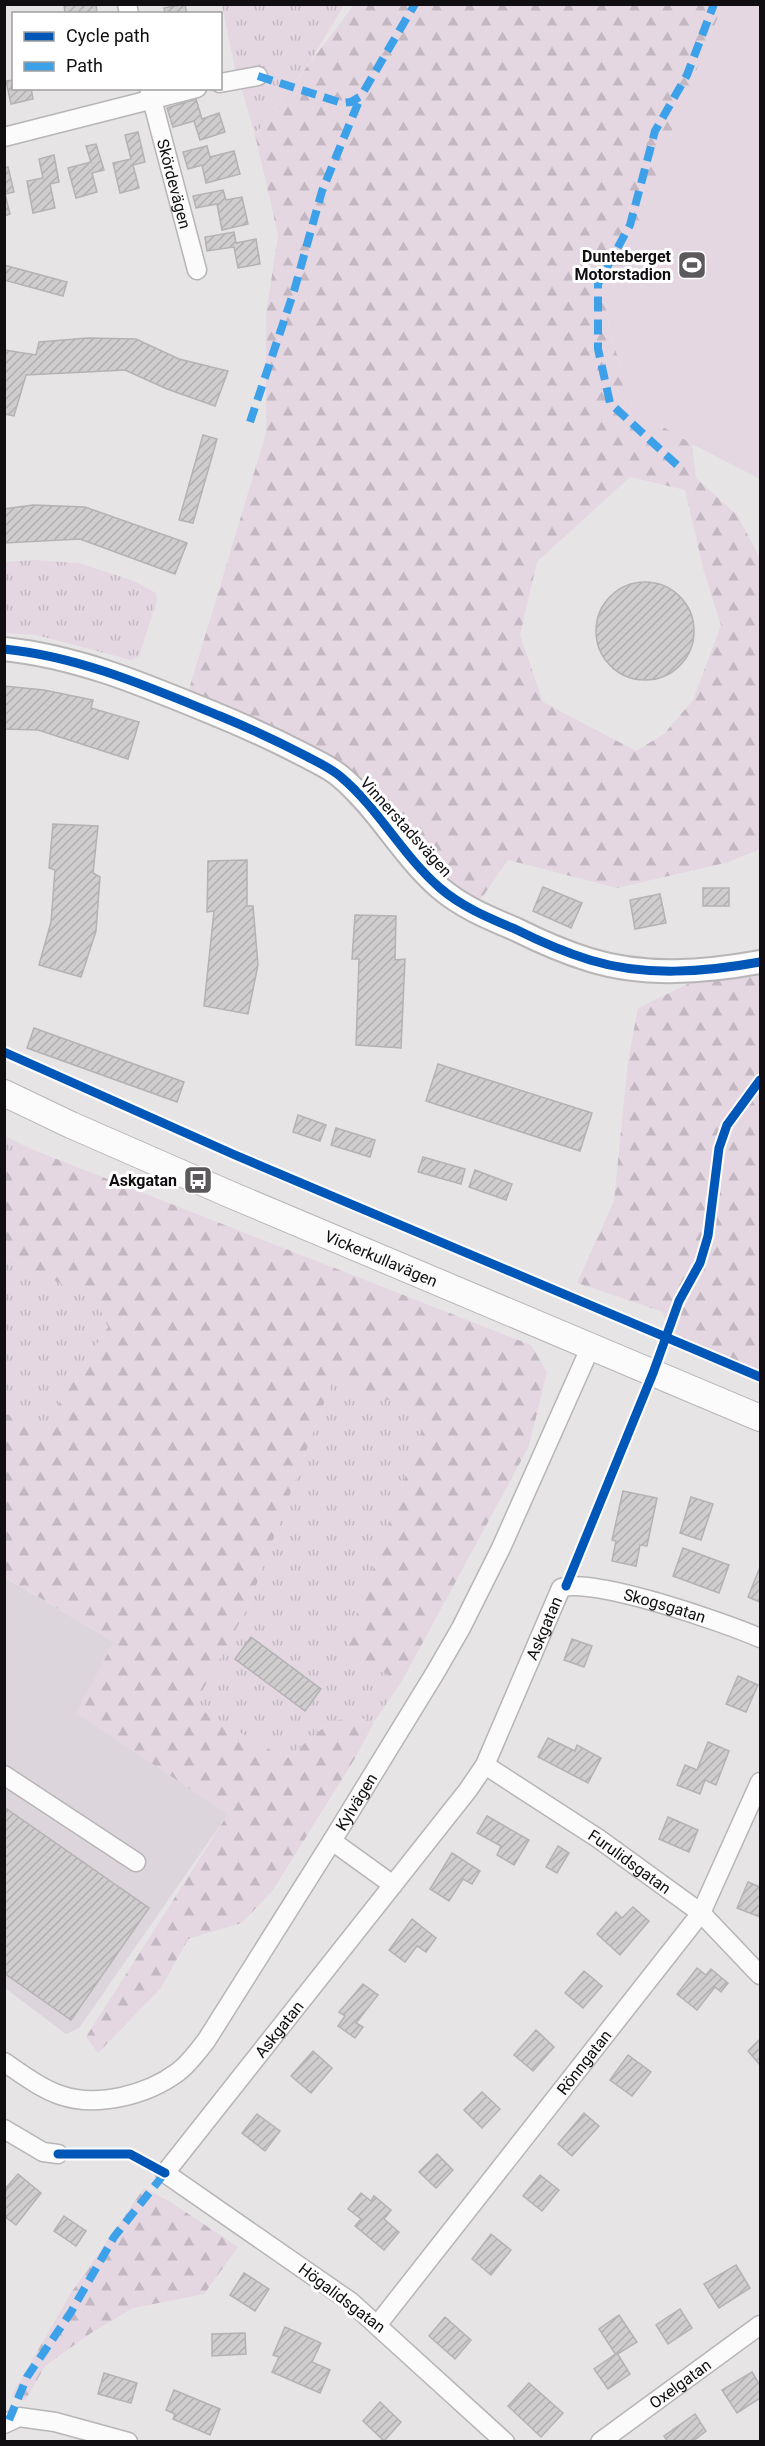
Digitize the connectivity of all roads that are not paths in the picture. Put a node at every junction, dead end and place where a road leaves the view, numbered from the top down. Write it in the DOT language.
graph roads {
  1 [pos="258,76"];
  2 [pos="222,83"];
  3 [pos="181,90"];
  4 [pos="150,94"];
  5 [pos="4,137"];
  6 [pos="197,270"];
  7 [pos="4,649"];
  8 [pos="760,962"];
  9 [pos="4,1093"];
  10 [pos="591,1346"];
  11 [pos="760,1418"];
  12 [pos="566,1586"];
  13 [pos="760,1638"];
  14 [pos="485,1765"];
  15 [pos="4,1774"];
  16 [pos="760,1782"];
  17 [pos="332,1841"];
  18 [pos="136,1863"];
  19 [pos="393,1885"];
  20 [pos="702,1913"];
  21 [pos="760,1975"];
  22 [pos="4,2062"];
  23 [pos="4,2129"];
  24 [pos="58,2154"];
  25 [pos="165,2172"];
  26 [pos="378,2324"];
  27 [pos="760,2325"];
  28 [pos="4,2424"];
  29 [pos="128,2442"];
  30 [pos="505,2442"];
  31 [pos="600,2442"];
  1 -- 2 [label="street"];
  3 -- 4 [label="street"];
  4 -- 5 [label="street"];
  4 -- 6 [label="street, Skördevägen"];
  7 -- 8 [label="street, Vinnerstadsvägen"];
  9 -- 10 [label="main road, Vickerkullavägen"];
  10 -- 11 [label="main road, Vickerkullavägen"];
  10 -- 17 [label="street, Kylvägen"];
  12 -- 13 [label="street, Skogsgatan"];
  12 -- 14 [label="street, Askgatan"];
  14 -- 19 [label="street, Askgatan"];
  14 -- 20 [label="street, Furulidsgatan"];
  15 -- 18 [label="street"];
  16 -- 20 [label="street, Rönngatan"];
  17 -- 19 [label="street"];
  17 -- 22 [label="street, Kylvägen"];
  19 -- 25 [label="street, Askgatan"];
  20 -- 21 [label="street, Furulidsgatan"];
  20 -- 26 [label="street, Rönngatan"];
  23 -- 24 [label="street"];
  25 -- 26 [label="street, Högalidsgatan"];
  26 -- 30 [label="street, Högalidsgatan"];
  27 -- 31 [label="street, Oxelgatan"];
  28 -- 29 [label="street"];
}
